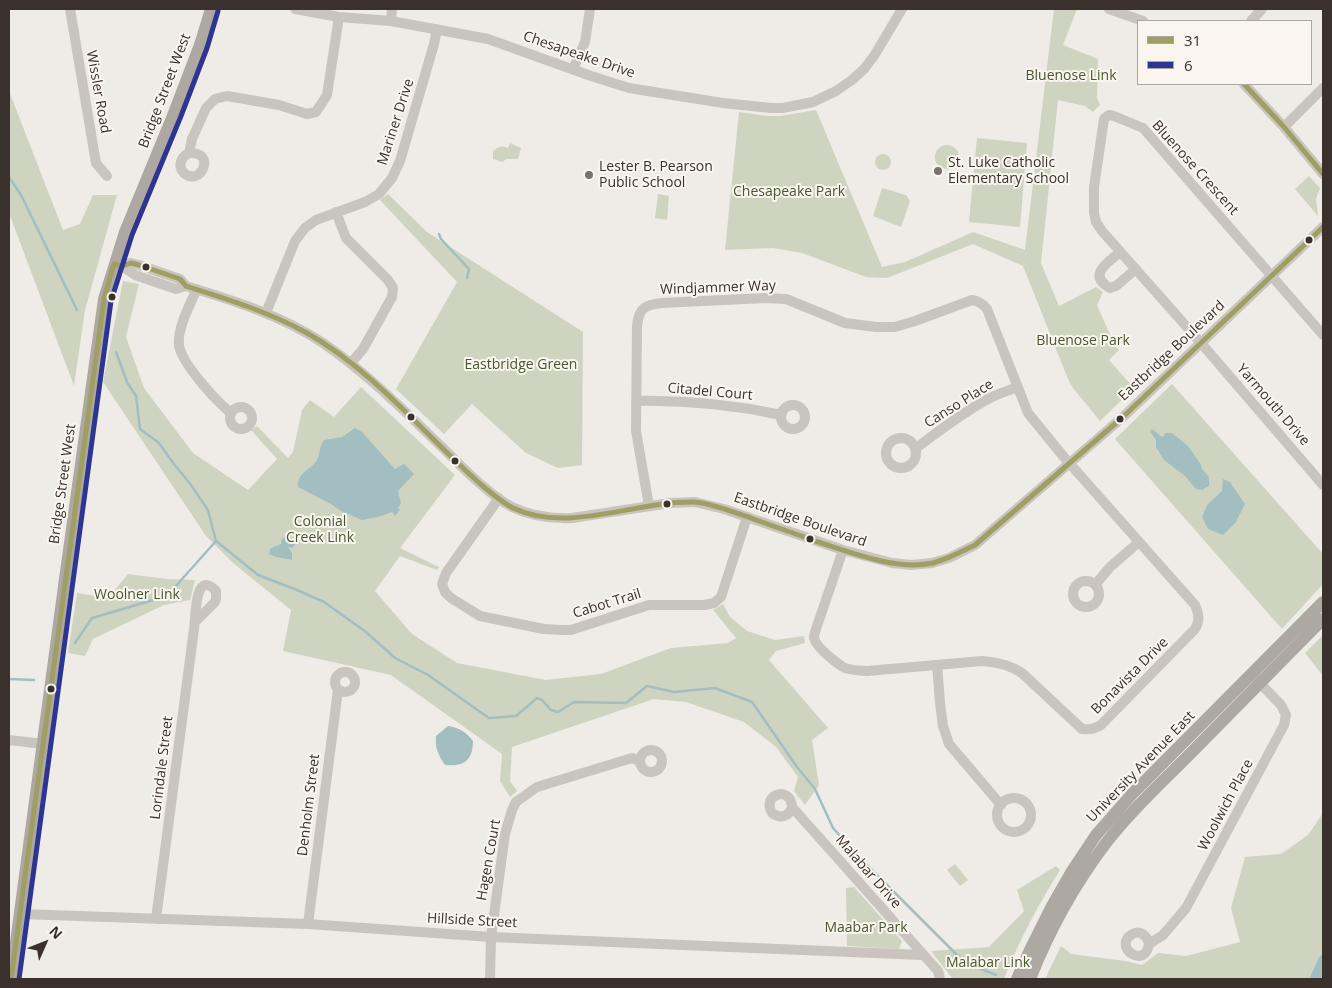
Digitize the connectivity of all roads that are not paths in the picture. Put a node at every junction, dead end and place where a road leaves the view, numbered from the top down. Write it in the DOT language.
graph roads {
  1 [pos="70,9"];
  2 [pos="211,9"];
  3 [pos="295,9"];
  4 [pos="392,9"];
  5 [pos="590,9"];
  6 [pos="902,9"];
  7 [pos="1109,9"];
  8 [pos="1262,9"];
  9 [pos="339,17"];
  10 [pos="1140,20"];
  11 [pos="1253,20"];
  12 [pos="391,21"];
  13 [pos="437,29"];
  14 [pos="573,69"];
  15 [pos="1245,85"];
  16 [pos="1323,88"];
  17 [pos="1284,127"];
  18 [pos="189,153"];
  19 [pos="1323,174"];
  20 [pos="107,176"];
  21 [pos="336,212"];
  22 [pos="1323,227"];
  23 [pos="1120,252"];
  24 [pos="118,265"];
  25 [pos="1136,269"];
  26 [pos="1272,276"];
  27 [pos="196,289"];
  28 [pos="266,313"];
  29 [pos="1323,335"];
  30 [pos="1201,343"];
  31 [pos="351,363"];
  32 [pos="1018,387"];
  33 [pos="636,401"];
  34 [pos="231,413"];
  35 [pos="781,415"];
  36 [pos="916,448"];
  37 [pos="1069,463"];
  38 [pos="1323,485"];
  39 [pos="499,498"];
  40 [pos="649,506"];
  41 [pos="747,517"];
  42 [pos="1139,542"];
  43 [pos="843,550"];
  44 [pos="1095,585"];
  45 [pos="1323,602"];
  46 [pos="1323,619"];
  47 [pos="195,622"];
  48 [pos="937,665"];
  49 [pos="1256,679"];
  50 [pos="338,690"];
  51 [pos="9,740"];
  52 [pos="44,744"];
  53 [pos="640,760"];
  54 [pos="1001,805"];
  55 [pos="792,807"];
  56 [pos="20,914"];
  57 [pos="156,918"];
  58 [pos="308,924"];
  59 [pos="491,937"];
  60 [pos="1149,944"];
  61 [pos="922,955"];
  62 [pos="11,979"];
  63 [pos="490,979"];
  64 [pos="940,979"];
  65 [pos="1017,979"];
  66 [pos="1030,979"];
  1 -- 20 [label="street, Wissler Road"];
  2 -- 24 [label="main road, Bridge Street West"];
  3 -- 9 [label="street, Chesapeake Drive"];
  4 -- 12 [label="street"];
  5 -- 14 [label="street"];
  6 -- 14 [label="street, Chesapeake Drive"];
  7 -- 10 [label="street"];
  8 -- 11 [label="street"];
  9 -- 12 [label="street, Chesapeake Drive"];
  9 -- 18 [label="street"];
  12 -- 13 [label="street, Chesapeake Drive"];
  13 -- 14 [label="street, Chesapeake Drive"];
  13 -- 21 [label="street, Mariner Drive"];
  15 -- 17 [label="street"];
  16 -- 17 [label="street"];
  17 -- 19 [label="street"];
  21 -- 28 [label="street, Mariner Drive"];
  21 -- 31 [label="street"];
  22 -- 26 [label="street, Eastbridge Boulevard"];
  23 -- 25 [label="street, Bluenose Crescent"];
  23 -- 25 [label="street"];
  23 -- 26 [label="street, Bluenose Crescent"];
  24 -- 27 [label="street, Eastbridge Boulevard"];
  24 -- 52 [label="main road, Bridge Street West"];
  25 -- 30 [label="street, Bluenose Crescent"];
  26 -- 29 [label="street"];
  26 -- 30 [label="street, Eastbridge Boulevard"];
  27 -- 28 [label="street, Eastbridge Boulevard"];
  27 -- 34 [label="street"];
  28 -- 31 [label="street, Eastbridge Boulevard"];
  30 -- 37 [label="street, Eastbridge Boulevard"];
  30 -- 38 [label="street, Yarmouth Drive"];
  31 -- 39 [label="street, Eastbridge Boulevard"];
  32 -- 33 [label="street, Windjammer Way"];
  32 -- 36 [label="street, Canso Place"];
  32 -- 37 [label="street, Windjammer Way"];
  33 -- 35 [label="street, Citadel Court"];
  33 -- 40 [label="street, Windjammer Way"];
  37 -- 42 [label="street, Bonavista Drive"];
  37 -- 43 [label="street, Eastbridge Boulevard"];
  39 -- 40 [label="street, Eastbridge Boulevard"];
  39 -- 41 [label="street, Cabot Trail"];
  40 -- 41 [label="street, Eastbridge Boulevard"];
  41 -- 43 [label="street, Eastbridge Boulevard"];
  42 -- 44 [label="street"];
  42 -- 48 [label="street, Bonavista Drive"];
  43 -- 48 [label="street, Bonavista Drive"];
  45 -- 49 [label="main road, University Avenue East"];
  46 -- 49 [label="main road, University Avenue East"];
  47 -- 57 [label="street, Lorindale Street"];
  48 -- 54 [label="street"];
  49 -- 60 [label="street, Woolwich Place"];
  49 -- 65 [label="main road, University Avenue East"];
  49 -- 66 [label="main road, University Avenue East"];
  50 -- 58 [label="street, Denholm Street"];
  51 -- 52 [label="street"];
  52 -- 56 [label="main road, Bridge Street West"];
  53 -- 59 [label="street, Hagen Court"];
  55 -- 61 [label="street, Malabar Drive"];
  56 -- 57 [label="street, Hillside Street"];
  56 -- 62 [label="main road, Bridge Street West"];
  57 -- 58 [label="street, Hillside Street"];
  58 -- 59 [label="street, Hillside Street"];
  59 -- 61 [label="street, Hillside Street"];
  59 -- 63 [label="street, Hagen Court"];
  61 -- 64 [label="street, Malabar Drive"];
}
